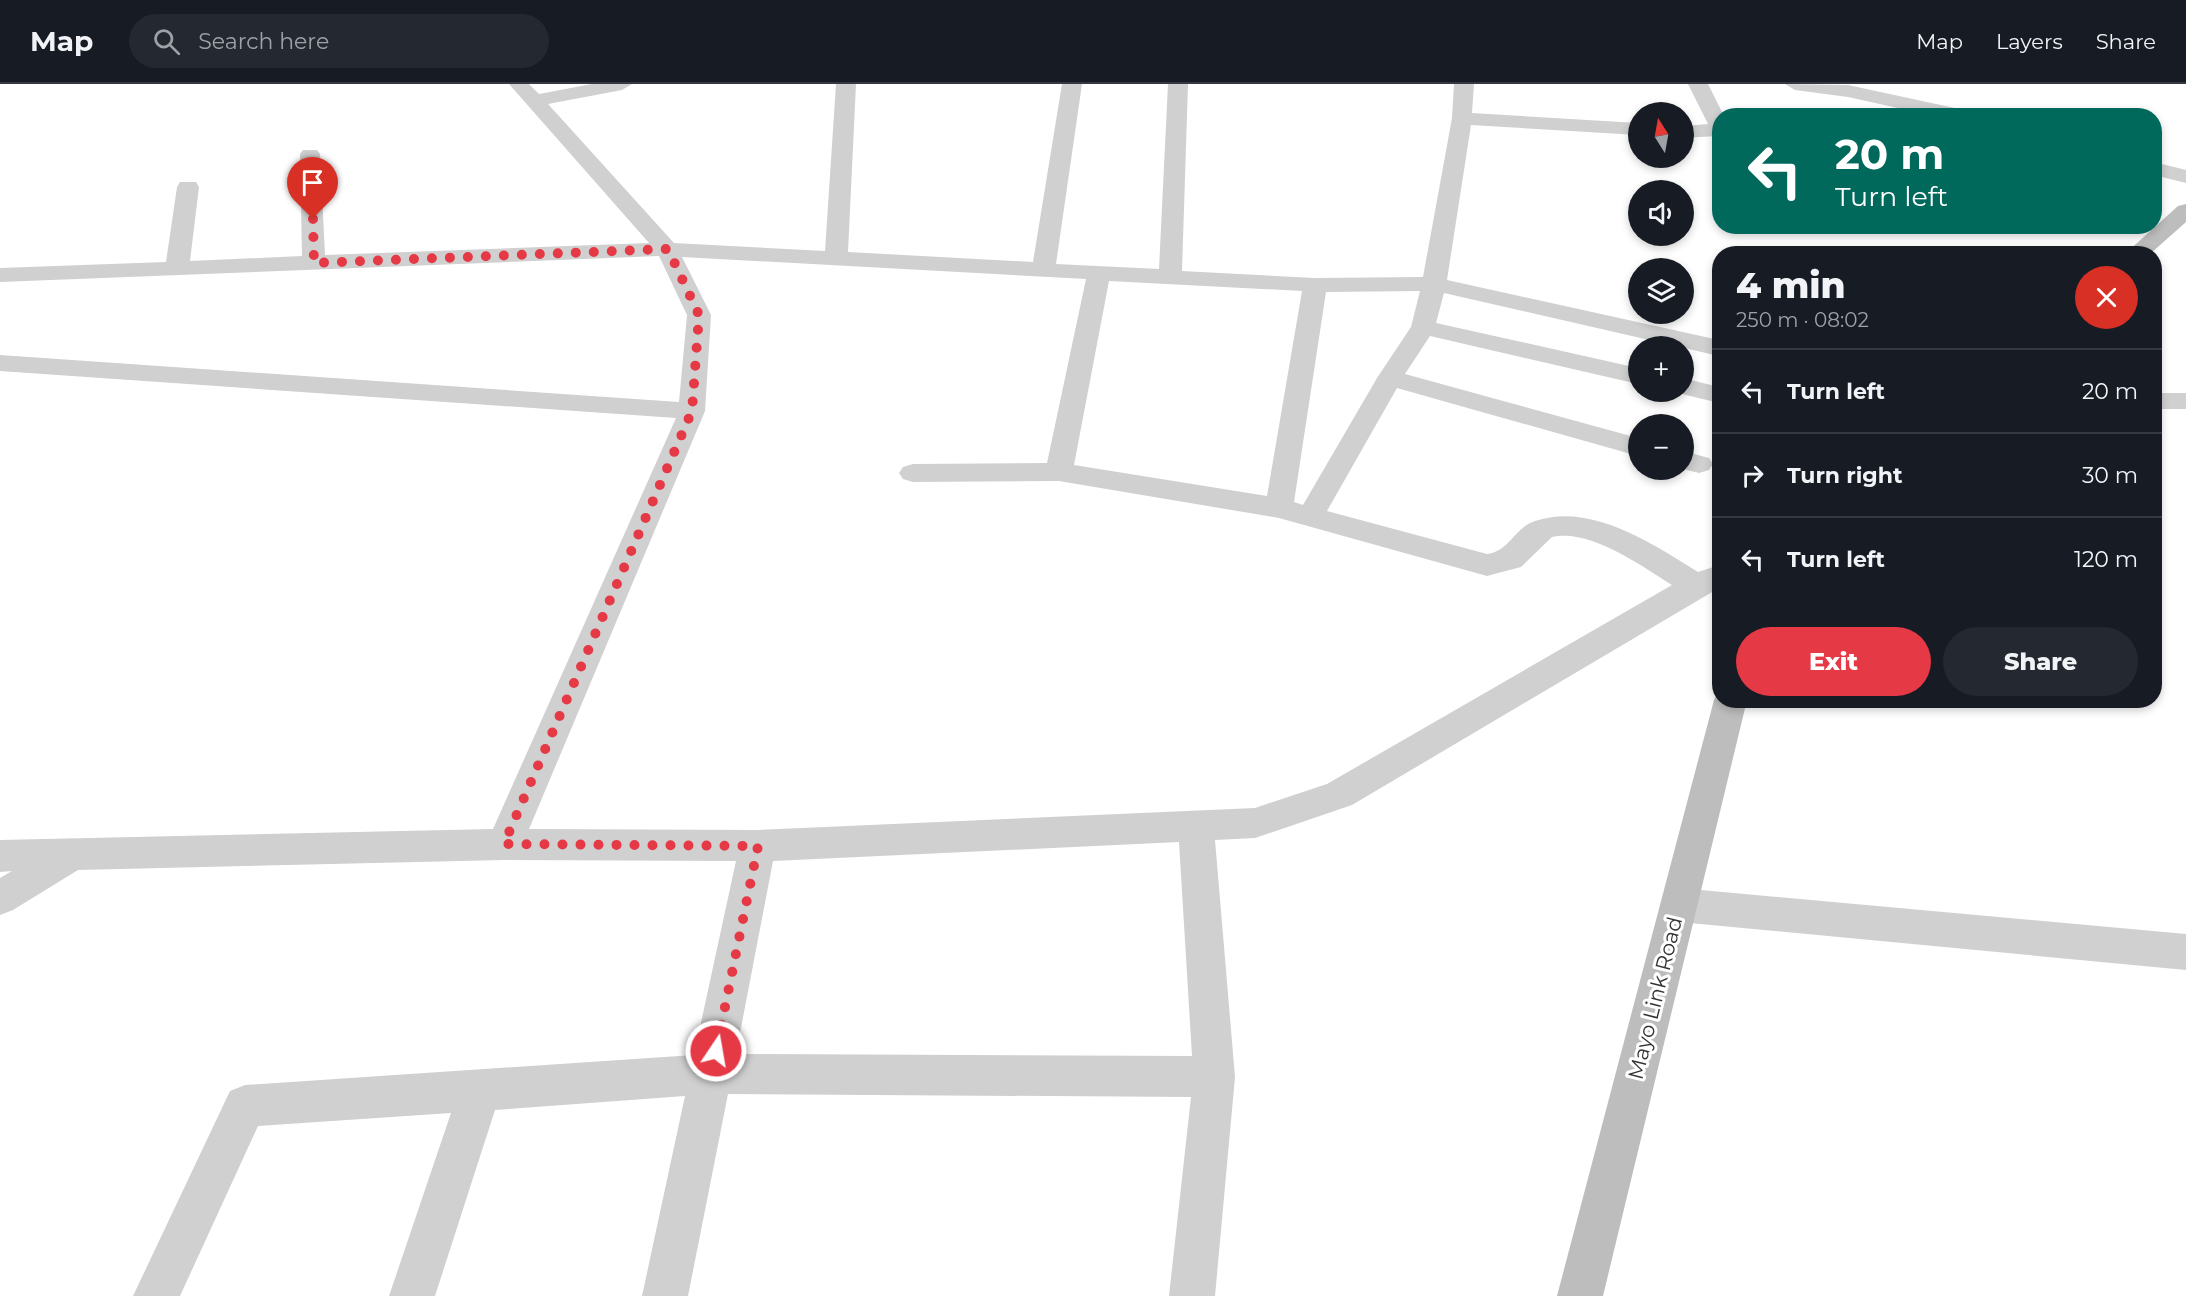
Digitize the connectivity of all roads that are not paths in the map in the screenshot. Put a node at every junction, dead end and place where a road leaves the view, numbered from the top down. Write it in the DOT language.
graph roads {
  1 [pos="622,84"];
  2 [pos="846,84"];
  3 [pos="1072,84"];
  4 [pos="1178,84"];
  5 [pos="1464,84"];
  6 [pos="1698,84"];
  7 [pos="1795,84"];
  8 [pos="527,92"];
  9 [pos="1927,108"];
  10 [pos="1712,111"];
  11 [pos="1462,118"];
  12 [pos="1628,128"];
  13 [pos="1712,131"];
  14 [pos="1694,132"];
  15 [pos="310,154"];
  16 [pos="2162,170"];
  17 [pos="2186,177"];
  18 [pos="188,187"];
  19 [pos="2186,212"];
  20 [pos="2162,232"];
  21 [pos="2160,234"];
  22 [pos="2146,246"];
  23 [pos="668,249"];
  24 [pos="836,258"];
  25 [pos="314,263"];
  26 [pos="177,268"];
  27 [pos="1043,270"];
  28 [pos="1099,273"];
  29 [pos="0,275"];
  30 [pos="1170,277"];
  31 [pos="1434,284"];
  32 [pos="1315,285"];
  33 [pos="1423,327"];
  34 [pos="1712,346"];
  35 [pos="0,363"];
  36 [pos="1628,374"];
  37 [pos="1390,378"];
  38 [pos="1694,389"];
  39 [pos="1712,393"];
  40 [pos="2162,401"];
  41 [pos="2186,401"];
  42 [pos="692,411"];
  43 [pos="1628,444"];
  44 [pos="1059,472"];
  45 [pos="913,473"];
  46 [pos="1279,508"];
  47 [pos="1311,515"];
  48 [pos="1708,580"];
  49 [pos="1729,708"];
  50 [pos="1196,827"];
  51 [pos="504,844"];
  52 [pos="758,846"];
  53 [pos="75,853"];
  54 [pos="0,856"];
  55 [pos="0,898"];
  56 [pos="1679,905"];
  57 [pos="2186,952"];
  58 [pos="711,1074"];
  59 [pos="1214,1077"];
  60 [pos="480,1089"];
  61 [pos="156,1296"];
  62 [pos="412,1296"];
  63 [pos="665,1296"];
  64 [pos="1192,1296"];
  65 [pos="1580,1296"];
  1 -- 8 [label="street"];
  2 -- 24 [label="street"];
  3 -- 27 [label="street"];
  4 -- 30 [label="street"];
  5 -- 11 [label="street"];
  6 -- 10 [label="street"];
  7 -- 9 [label="street"];
  8 -- 23 [label="street"];
  11 -- 12 [label="street"];
  11 -- 31 [label="street"];
  13 -- 14 [label="street"];
  15 -- 25 [label="street"];
  16 -- 17 [label="street"];
  18 -- 26 [label="street"];
  19 -- 20 [label="street"];
  21 -- 22 [label="street"];
  23 -- 24 [label="street"];
  23 -- 25 [label="street"];
  23 -- 42 [label="street"];
  24 -- 27 [label="street"];
  25 -- 26 [label="street"];
  26 -- 29 [label="street"];
  27 -- 28 [label="street"];
  28 -- 30 [label="street"];
  28 -- 44 [label="street"];
  30 -- 32 [label="street"];
  31 -- 32 [label="street"];
  31 -- 33 [label="street"];
  31 -- 34 [label="street"];
  32 -- 46 [label="street"];
  33 -- 36 [label="street"];
  33 -- 37 [label="street"];
  35 -- 42 [label="street"];
  37 -- 43 [label="street"];
  37 -- 47 [label="street"];
  38 -- 39 [label="street"];
  40 -- 41 [label="street"];
  42 -- 51 [label="street"];
  44 -- 45 [label="street"];
  44 -- 46 [label="street"];
  46 -- 47 [label="street"];
  47 -- 48 [label="street"];
  48 -- 50 [label="street"];
  49 -- 56 [label="street, Mayo Link Road"];
  50 -- 52 [label="street"];
  50 -- 59 [label="street"];
  51 -- 52 [label="street"];
  51 -- 53 [label="street"];
  52 -- 58 [label="street"];
  53 -- 54 [label="street"];
  53 -- 55 [label="street"];
  56 -- 57 [label="street"];
  56 -- 65 [label="street, Mayo Link Road"];
  58 -- 59 [label="street"];
  58 -- 60 [label="street"];
  58 -- 63 [label="street"];
  59 -- 64 [label="street"];
  60 -- 61 [label="street"];
  60 -- 62 [label="street"];
}
